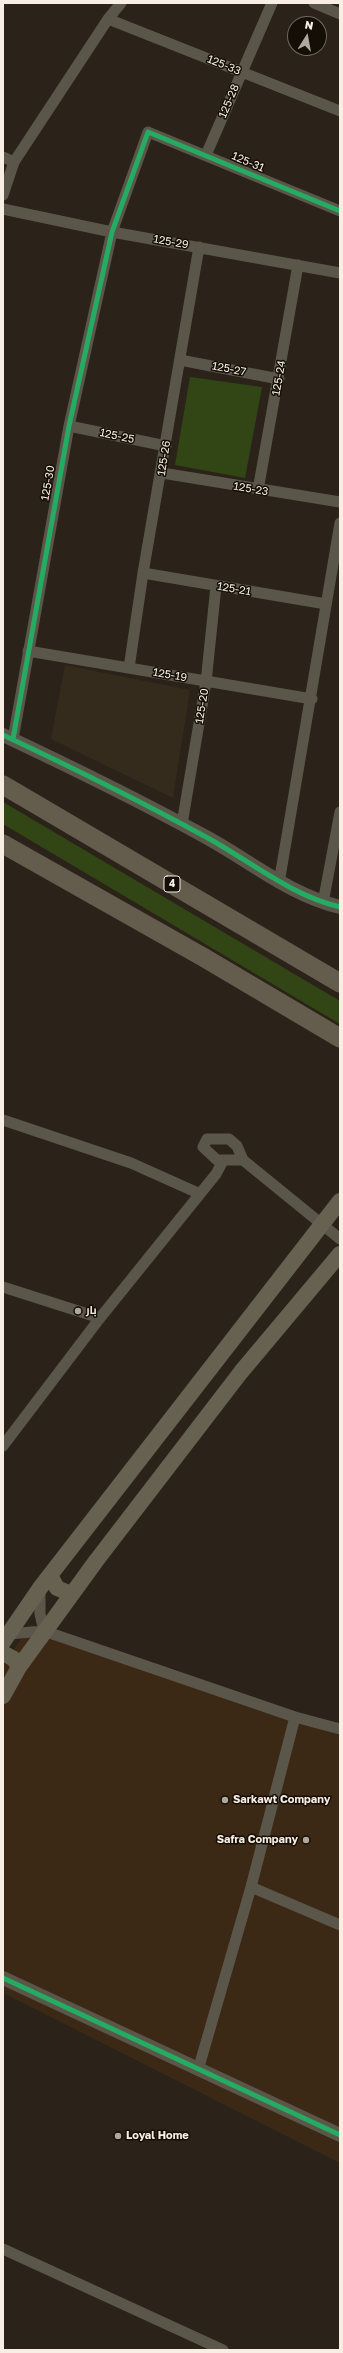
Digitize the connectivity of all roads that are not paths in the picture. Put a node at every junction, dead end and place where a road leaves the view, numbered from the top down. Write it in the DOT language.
graph roads {
  1 [pos="118,3"];
  2 [pos="272,3"];
  3 [pos="314,3"];
  4 [pos="340,14"];
  5 [pos="108,19"];
  6 [pos="241,72"];
  7 [pos="340,111"];
  8 [pos="148,132"];
  9 [pos="206,155"];
  10 [pos="3,157"];
  11 [pos="14,162"];
  12 [pos="3,195"];
  13 [pos="3,209"];
  14 [pos="340,212"];
  15 [pos="112,232"];
  16 [pos="199,247"];
  17 [pos="298,265"];
  18 [pos="340,273"];
  19 [pos="180,360"];
  20 [pos="279,379"];
  21 [pos="69,426"];
  22 [pos="166,446"];
  23 [pos="162,473"];
  24 [pos="258,490"];
  25 [pos="340,502"];
  26 [pos="340,523"];
  27 [pos="142,573"];
  28 [pos="216,586"];
  29 [pos="326,604"];
  30 [pos="28,651"];
  31 [pos="129,668"];
  32 [pos="206,682"];
  33 [pos="312,699"];
  34 [pos="8,737"];
  35 [pos="3,785"];
  36 [pos="340,812"];
  37 [pos="182,824"];
  38 [pos="3,844"];
  39 [pos="279,882"];
  40 [pos="323,903"];
  41 [pos="340,907"];
  42 [pos="340,983"];
  43 [pos="340,1038"];
  44 [pos="3,1120"];
  45 [pos="243,1160"];
  46 [pos="223,1161"];
  47 [pos="198,1193"];
  48 [pos="340,1201"];
  49 [pos="321,1224"];
  50 [pos="340,1239"];
  51 [pos="340,1254"];
  52 [pos="3,1288"];
  53 [pos="100,1318"];
  54 [pos="3,1446"];
  55 [pos="50,1575"];
  56 [pos="40,1588"];
  57 [pos="71,1594"];
  58 [pos="44,1631"];
  59 [pos="6,1638"];
  60 [pos="3,1653"];
  61 [pos="19,1667"];
  62 [pos="3,1696"];
  63 [pos="295,1717"];
  64 [pos="340,1729"];
  65 [pos="251,1887"];
  66 [pos="340,1925"];
  67 [pos="3,1978"];
  68 [pos="198,2070"];
  69 [pos="340,2135"];
  70 [pos="3,2249"];
  71 [pos="223,2350"];
  1 -- 5 [label="street"];
  2 -- 6 [label="street, 125-28"];
  3 -- 4 [label="street"];
  5 -- 6 [label="street, 125-33"];
  5 -- 11 [label="street"];
  6 -- 7 [label="street, 125-33"];
  6 -- 9 [label="street, 125-28"];
  8 -- 9 [label="street, 125-31"];
  8 -- 15 [label="street, 125-30"];
  9 -- 14 [label="street, 125-31"];
  10 -- 11 [label="street"];
  11 -- 12 [label="street"];
  13 -- 15 [label="street, 125-29"];
  15 -- 16 [label="street, 125-29"];
  15 -- 21 [label="street, 125-30"];
  16 -- 17 [label="street, 125-29"];
  16 -- 19 [label="street, 125-26"];
  17 -- 18 [label="street, 125-29"];
  17 -- 20 [label="street, 125-24"];
  19 -- 20 [label="street, 125-27"];
  19 -- 22 [label="street, 125-26"];
  20 -- 24 [label="street, 125-24"];
  21 -- 22 [label="street, 125-25"];
  21 -- 30 [label="street, 125-30"];
  22 -- 23 [label="street, 125-26"];
  23 -- 24 [label="street, 125-23"];
  23 -- 27 [label="street, 125-26"];
  24 -- 25 [label="street, 125-23"];
  26 -- 29 [label="street"];
  27 -- 28 [label="street, 125-21"];
  27 -- 31 [label="street, 125-26"];
  28 -- 29 [label="street, 125-21"];
  28 -- 32 [label="street, 125-20"];
  29 -- 33 [label="street"];
  30 -- 31 [label="street, 125-19"];
  30 -- 34 [label="street, 125-30"];
  31 -- 32 [label="street, 125-19"];
  32 -- 33 [label="street, 125-19"];
  32 -- 37 [label="street, 125-20"];
  33 -- 39 [label="street"];
  34 -- 37 [label="street"];
  35 -- 42 [label="highway, 4"];
  36 -- 40 [label="street"];
  37 -- 39 [label="street"];
  38 -- 43 [label="highway"];
  39 -- 40 [label="street"];
  40 -- 41 [label="street"];
  44 -- 47 [label="street"];
  45 -- 46 [label="street"];
  45 -- 46 [label="street"];
  45 -- 49 [label="street"];
  46 -- 47 [label="street"];
  47 -- 53 [label="street"];
  48 -- 49 [label="main road"];
  49 -- 50 [label="street"];
  49 -- 55 [label="main road"];
  51 -- 57 [label="main road"];
  52 -- 53 [label="street"];
  53 -- 54 [label="street"];
  55 -- 56 [label="main road"];
  55 -- 57 [label="main road"];
  56 -- 58 [label="street"];
  56 -- 59 [label="main road"];
  57 -- 58 [label="main road"];
  58 -- 59 [label="street"];
  58 -- 61 [label="main road"];
  58 -- 63 [label="street"];
  60 -- 61 [label="main road"];
  61 -- 62 [label="main road"];
  63 -- 64 [label="street"];
  63 -- 65 [label="street"];
  65 -- 66 [label="street"];
  65 -- 68 [label="street"];
  67 -- 68 [label="street"];
  68 -- 69 [label="street"];
  70 -- 71 [label="street"];
}
